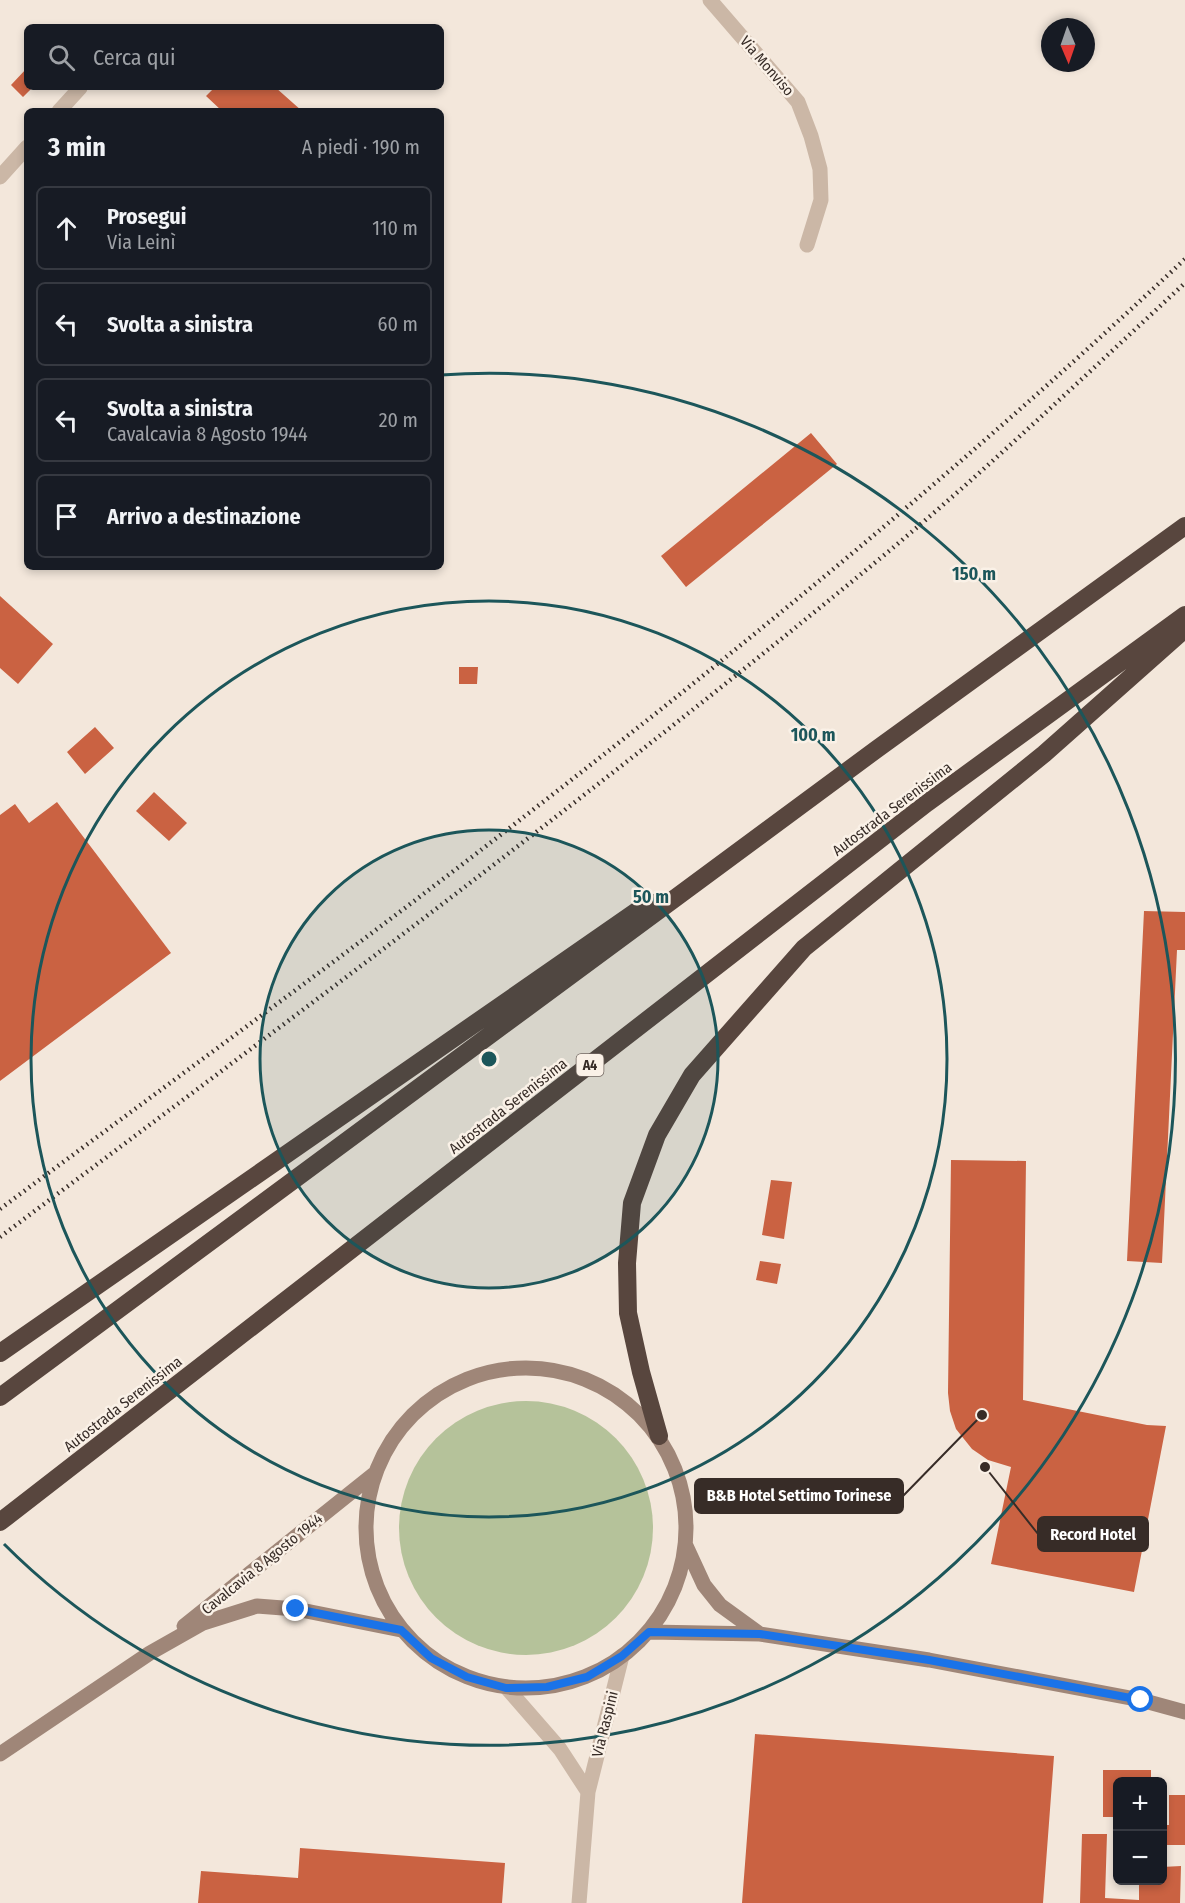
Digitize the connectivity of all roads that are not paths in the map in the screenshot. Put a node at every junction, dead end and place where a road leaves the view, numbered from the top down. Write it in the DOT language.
graph roads {
  1 [pos="710,0"];
  2 [pos="78,90"];
  3 [pos="62,108"];
  4 [pos="24,150"];
  5 [pos="0,177"];
  6 [pos="807,245"];
  7 [pos="1185,526"];
  8 [pos="1109,583"];
  9 [pos="1185,615"];
  10 [pos="1185,628"];
  11 [pos="0,1353"];
  12 [pos="0,1397"];
  13 [pos="658,1436"];
  14 [pos="374,1474"];
  15 [pos="0,1522"];
  16 [pos="686,1546"];
  17 [pos="401,1630"];
  18 [pos="649,1632"];
  19 [pos="760,1634"];
  20 [pos="150,1653"];
  21 [pos="622,1656"];
  22 [pos="506,1688"];
  23 [pos="1185,1712"];
  24 [pos="0,1754"];
  25 [pos="588,1792"];
  26 [pos="579,1903"];
  1 -- 6 [label="street, Via Monviso"];
  2 -- 3 [label="street"];
  4 -- 5 [label="street"];
  7 -- 8 [label="highway"];
  8 -- 11 [label="highway"];
  8 -- 12 [label="highway"];
  9 -- 15 [label="highway, Autostrada Serenissima / A4"];
  10 -- 13 [label="highway"];
  13 -- 14 [label="main road"];
  13 -- 16 [label="main road"];
  14 -- 17 [label="main road"];
  14 -- 20 [label="main road, Cavalcavia 8 Agosto 1944"];
  16 -- 18 [label="main road"];
  16 -- 19 [label="main road"];
  17 -- 20 [label="main road, Cavalcavia 8 Agosto 1944"];
  17 -- 22 [label="main road"];
  18 -- 19 [label="main road"];
  18 -- 21 [label="main road"];
  19 -- 23 [label="main road"];
  20 -- 24 [label="main road, Cavalcavia 8 Agosto 1944"];
  21 -- 22 [label="main road"];
  21 -- 25 [label="street, Via Raspini"];
  22 -- 25 [label="street, Via Raspini"];
  25 -- 26 [label="street, Via Raspini"];
}
